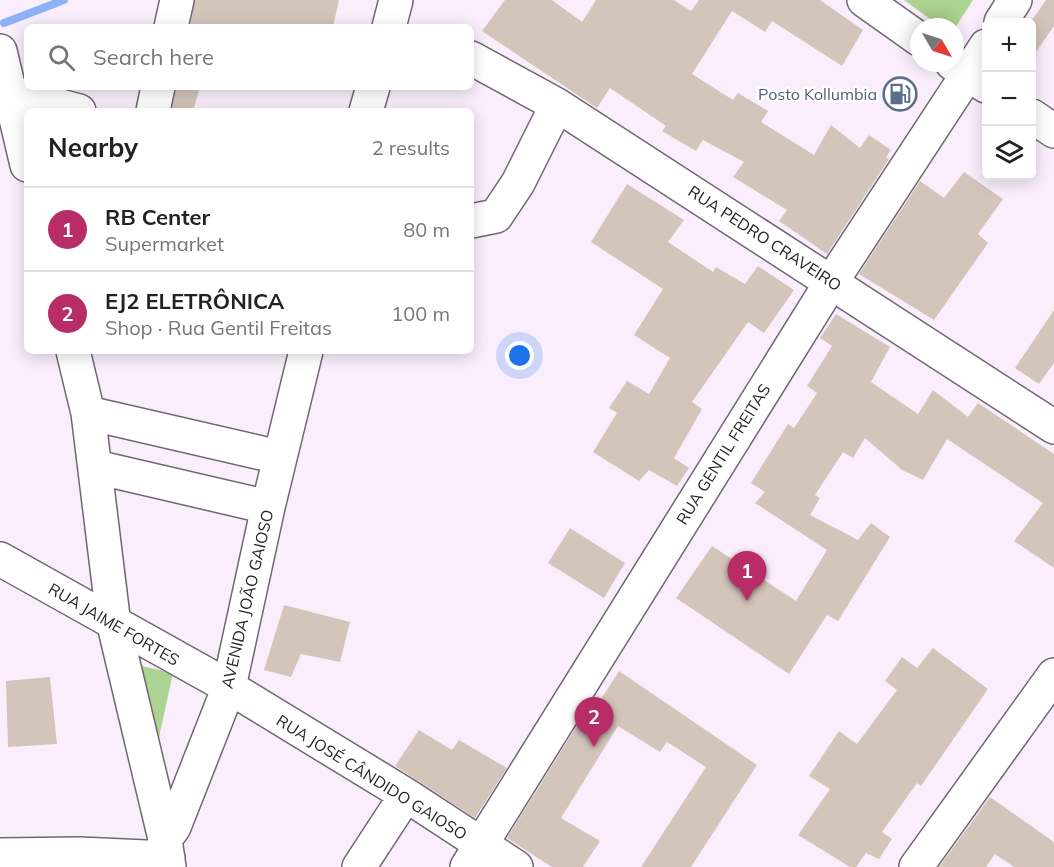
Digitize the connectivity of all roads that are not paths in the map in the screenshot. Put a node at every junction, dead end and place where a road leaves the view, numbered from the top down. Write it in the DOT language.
graph roads {
  1 [pos="177,0"];
  2 [pos="864,0"];
  3 [pos="1016,0"];
  4 [pos="1004,18"];
  5 [pos="172,24"];
  6 [pos="910,33"];
  7 [pos="0,51"];
  8 [pos="982,54"];
  9 [pos="474,60"];
  10 [pos="969,75"];
  11 [pos="157,90"];
  12 [pos="372,90"];
  13 [pos="9,92"];
  14 [pos="557,105"];
  15 [pos="69,108"];
  16 [pos="154,108"];
  17 [pos="367,108"];
  18 [pos="1036,119"];
  19 [pos="1054,131"];
  20 [pos="24,153"];
  21 [pos="474,220"];
  22 [pos="832,281"];
  23 [pos="74,354"];
  24 [pos="94,354"];
  25 [pos="305,354"];
  26 [pos="86,403"];
  27 [pos="1054,427"];
  28 [pos="279,457"];
  29 [pos="96,467"];
  30 [pos="268,507"];
  31 [pos="0,559"];
  32 [pos="114,625"];
  33 [pos="1054,675"];
  34 [pos="229,687"];
  35 [pos="406,795"];
  36 [pos="0,855"];
  37 [pos="168,855"];
  38 [pos="474,856"];
  39 [pos="80,861"];
  40 [pos="359,867"];
  41 [pos="516,867"];
  42 [pos="916,867"];
  1 -- 5 [label="street"];
  2 -- 6 [label="street"];
  3 -- 4 [label="street"];
  7 -- 13 [label="street"];
  8 -- 10 [label="street, RUA GENTIL FREITAS"];
  9 -- 14 [label="street, RUA PEDRO CRAVEIRO"];
  10 -- 22 [label="street, RUA GENTIL FREITAS"];
  11 -- 16 [label="street"];
  12 -- 17 [label="street"];
  13 -- 15 [label="street"];
  13 -- 20 [label="street"];
  14 -- 21 [label="street"];
  14 -- 22 [label="street, RUA PEDRO CRAVEIRO"];
  18 -- 19 [label="street"];
  22 -- 27 [label="street, RUA PEDRO CRAVEIRO"];
  22 -- 38 [label="street, RUA GENTIL FREITAS"];
  23 -- 26 [label="street"];
  24 -- 26 [label="street"];
  25 -- 28 [label="street, AVENIDA JOÃO GAIOSO"];
  26 -- 28 [label="street"];
  26 -- 29 [label="street"];
  28 -- 30 [label="street, AVENIDA JOÃO GAIOSO"];
  29 -- 30 [label="street"];
  29 -- 32 [label="street"];
  30 -- 34 [label="street, AVENIDA JOÃO GAIOSO"];
  31 -- 32 [label="street, RUA JAIME FORTES"];
  32 -- 34 [label="street, RUA JAIME FORTES"];
  32 -- 37 [label="street"];
  33 -- 42 [label="street"];
  34 -- 35 [label="street, RUA JOSÉ CÂNDIDO GAIOSO"];
  34 -- 37 [label="street, AVENIDA JOÃO GAIOSO"];
  35 -- 38 [label="street, RUA JOSÉ CÂNDIDO GAIOSO"];
  35 -- 40 [label="street"];
  36 -- 39 [label="street"];
  37 -- 39 [label="street"];
  38 -- 41 [label="street, RUA JOSÉ CÂNDIDO GAIOSO"];
}
